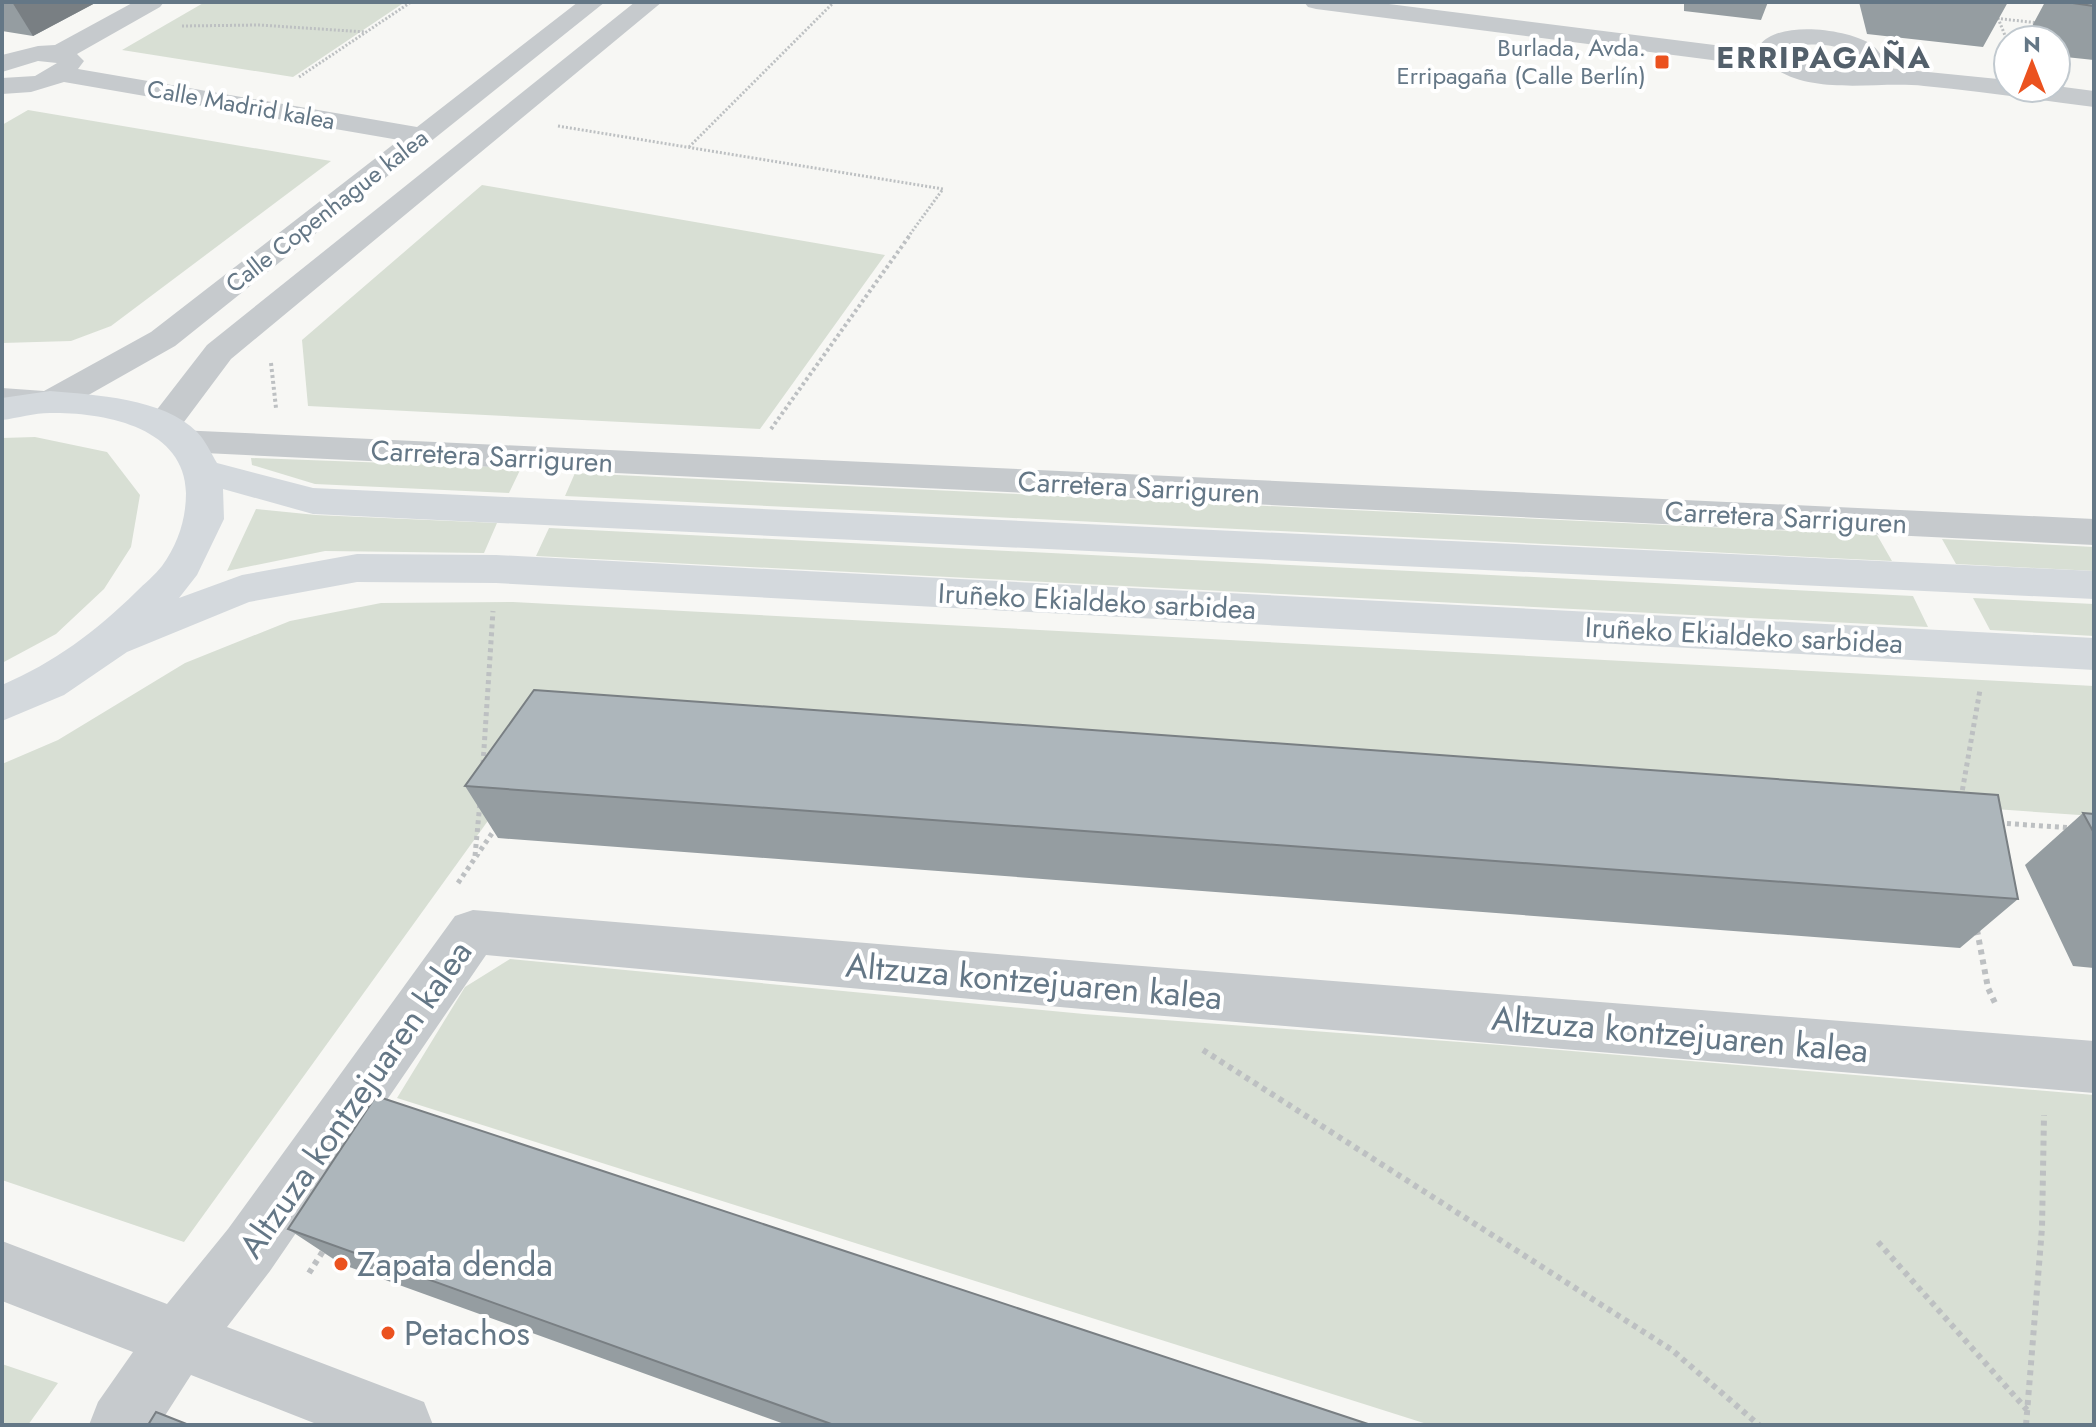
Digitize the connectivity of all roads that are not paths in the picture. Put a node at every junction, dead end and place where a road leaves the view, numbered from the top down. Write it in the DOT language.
graph roads {
  1 [pos="152,2"];
  2 [pos="593,2"];
  3 [pos="650,2"];
  4 [pos="1316,2"];
  5 [pos="1448,3"];
  6 [pos="1816,11"];
  7 [pos="1822,37"];
  8 [pos="1781,50"];
  9 [pos="1867,63"];
  10 [pos="2,64"];
  11 [pos="59,64"];
  12 [pos="1992,71"];
  13 [pos="2072,80"];
  14 [pos="2094,83"];
  15 [pos="2,86"];
  16 [pos="2094,99"];
  17 [pos="422,136"];
  18 [pos="2,399"];
  19 [pos="50,402"];
  20 [pos="2,409"];
  21 [pos="184,446"];
  22 [pos="2094,532"];
  23 [pos="2094,585"];
  24 [pos="112,641"];
  25 [pos="2094,654"];
  26 [pos="2,704"];
  27 [pos="2094,1067"];
  28 [pos="2,1271"];
  29 [pos="180,1337"];
  30 [pos="121,1425"];
  31 [pos="401,1425"];
  1 -- 11 [label="street"];
  2 -- 17 [label="street, Calle Copenhague kalea"];
  3 -- 21 [label="street, Calle Copenhague kalea"];
  4 -- 8 [label="street"];
  5 -- 8 [label="street"];
  6 -- 7 [label="street"];
  7 -- 8 [label="street"];
  7 -- 9 [label="street"];
  8 -- 9 [label="street"];
  9 -- 12 [label="street"];
  9 -- 16 [label="street"];
  10 -- 11 [label="street"];
  11 -- 15 [label="street"];
  11 -- 17 [label="street, Calle Madrid kalea"];
  13 -- 14 [label="street"];
  17 -- 19 [label="street, Calle Copenhague kalea"];
  18 -- 19 [label="street"];
  19 -- 20 [label="highway"];
  19 -- 21 [label="highway"];
  21 -- 22 [label="street, Carretera Sarriguren"];
  21 -- 23 [label="highway"];
  21 -- 24 [label="highway"];
  24 -- 25 [label="highway, Iruñeko Ekialdeko sarbidea"];
  24 -- 26 [label="highway"];
  27 -- 29 [label="street, Altzuza kontzejuaren kalea"];
  28 -- 29 [label="street"];
  29 -- 30 [label="street, Altzuza kontzejuaren kalea"];
  29 -- 31 [label="street"];
}
